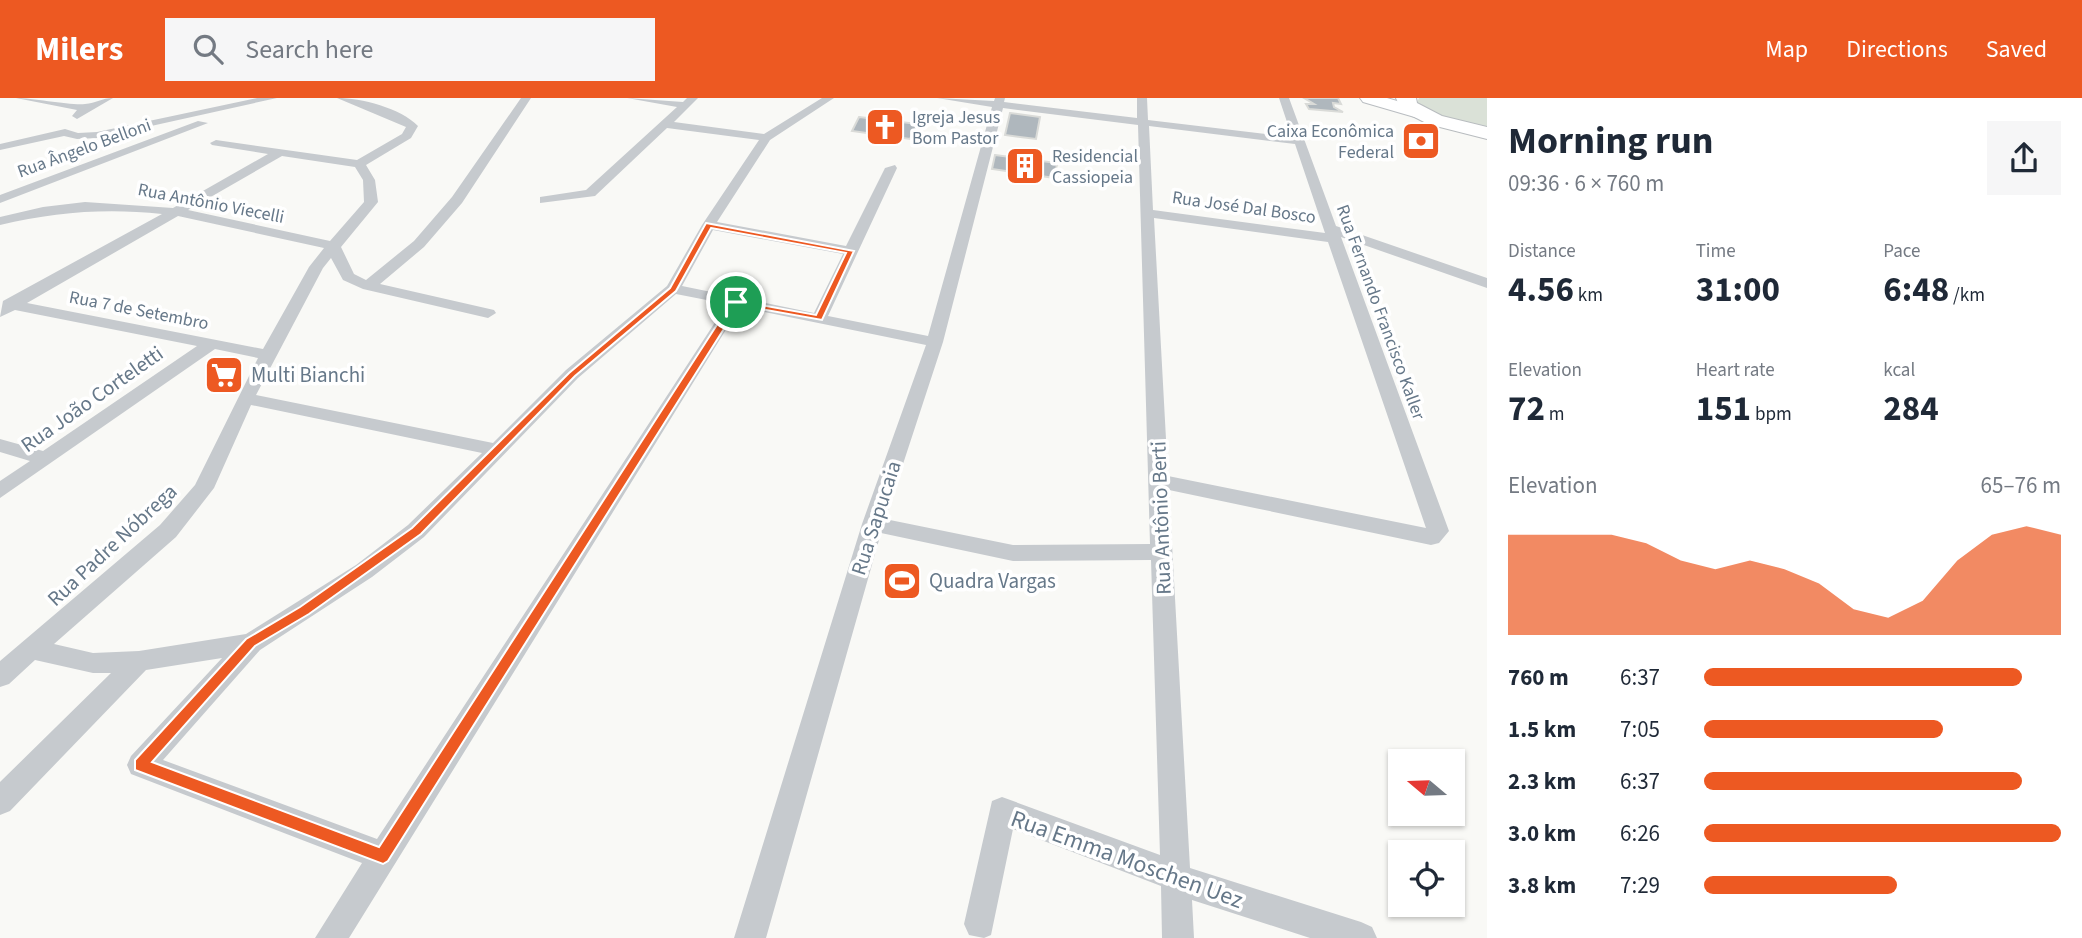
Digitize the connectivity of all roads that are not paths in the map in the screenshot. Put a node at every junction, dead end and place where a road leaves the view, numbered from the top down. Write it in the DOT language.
graph roads {
  1 [pos="22,98"];
  2 [pos="108,98"];
  3 [pos="272,98"];
  4 [pos="342,98"];
  5 [pos="526,98"];
  6 [pos="632,98"];
  7 [pos="829,98"];
  8 [pos="943,98"];
  9 [pos="1142,98"];
  10 [pos="1284,98"];
  11 [pos="1369,98"];
  12 [pos="253,100"];
  13 [pos="689,101"];
  14 [pos="1000,101"];
  15 [pos="86,108"];
  16 [pos="1420,110"];
  17 [pos="666,124"];
  18 [pos="1143,124"];
  19 [pos="65,132"];
  20 [pos="1487,133"];
  21 [pos="766,138"];
  22 [pos="1299,141"];
  23 [pos="216,144"];
  24 [pos="1487,145"];
  25 [pos="0,148"];
  26 [pos="281,152"];
  27 [pos="359,164"];
  28 [pos="891,168"];
  29 [pos="0,199"];
  30 [pos="545,200"];
  31 [pos="176,212"];
  32 [pos="1147,214"];
  33 [pos="0,221"];
  34 [pos="709,225"];
  35 [pos="1333,234"];
  36 [pos="333,246"];
  37 [pos="850,251"];
  38 [pos="1487,283"];
  39 [pos="368,286"];
  40 [pos="673,289"];
  41 [pos="736,302"];
  42 [pos="5,307"];
  43 [pos="488,313"];
  44 [pos="819,318"];
  45 [pos="935,342"];
  46 [pos="211,344"];
  47 [pos="270,355"];
  48 [pos="245,398"];
  49 [pos="0,445"];
  50 [pos="498,450"];
  51 [pos="46,459"];
  52 [pos="1161,481"];
  53 [pos="0,491"];
  54 [pos="873,524"];
  55 [pos="1161,552"];
  56 [pos="251,643"];
  57 [pos="31,649"];
  58 [pos="139,661"];
  59 [pos="0,676"];
  60 [pos="0,801"];
  61 [pos="383,856"];
  62 [pos="1176,876"];
  63 [pos="980,924"];
  64 [pos="331,938"];
  65 [pos="750,938"];
  66 [pos="1178,938"];
  67 [pos="1361,938"];
  1 -- 15 [label="street"];
  2 -- 15 [label="street"];
  3 -- 12 [label="street"];
  4 -- 27 [label="street"];
  5 -- 39 [label="street"];
  6 -- 13 [label="street"];
  7 -- 21 [label="street"];
  8 -- 14 [label="street"];
  9 -- 18 [label="street, Rua Antônio Berti"];
  10 -- 22 [label="street, Rua Fernando Francisco Kaller"];
  11 -- 16 [label="main road"];
  12 -- 19 [label="street"];
  12 -- 29 [label="street, Rua Ângelo Belloni"];
  13 -- 17 [label="street"];
  14 -- 18 [label="street"];
  14 -- 45 [label="street, Rua Sapucaia"];
  15 -- 19 [label="street"];
  16 -- 20 [label="highway"];
  16 -- 24 [label="highway"];
  17 -- 21 [label="street"];
  17 -- 30 [label="street"];
  18 -- 22 [label="street"];
  18 -- 32 [label="street, Rua Antônio Berti"];
  19 -- 25 [label="street"];
  21 -- 34 [label="street"];
  22 -- 35 [label="street, Rua Fernando Francisco Kaller"];
  23 -- 26 [label="street"];
  26 -- 27 [label="street"];
  26 -- 31 [label="street"];
  27 -- 36 [label="street, Rua Padre Nóbrega"];
  28 -- 37 [label="street"];
  31 -- 33 [label="street, Rua Antônio Viecelli"];
  31 -- 36 [label="street, Rua Antônio Viecelli"];
  31 -- 42 [label="street"];
  32 -- 35 [label="street, Rua José Dal Bosco"];
  32 -- 52 [label="street, Rua Antônio Berti"];
  34 -- 37 [label="street"];
  34 -- 40 [label="street"];
  35 -- 38 [label="street, Rua José Dal Bosco"];
  35 -- 52 [label="street, Rua Fernando Francisco Kaller"];
  36 -- 39 [label="street"];
  36 -- 47 [label="street, Rua Padre Nóbrega"];
  37 -- 44 [label="street"];
  39 -- 43 [label="street"];
  40 -- 41 [label="street"];
  40 -- 50 [label="street"];
  41 -- 44 [label="street"];
  41 -- 61 [label="street"];
  42 -- 46 [label="street, Rua 7 de Setembro"];
  44 -- 45 [label="street"];
  45 -- 54 [label="street, Rua Sapucaia"];
  46 -- 47 [label="street, Rua 7 de Setembro"];
  46 -- 51 [label="street, Rua João Corteletti"];
  47 -- 48 [label="street, Rua Padre Nóbrega"];
  48 -- 50 [label="street"];
  48 -- 57 [label="street, Rua Padre Nóbrega"];
  49 -- 51 [label="street"];
  50 -- 56 [label="street"];
  51 -- 53 [label="street, Rua João Corteletti"];
  52 -- 55 [label="street, Rua Antônio Berti"];
  54 -- 55 [label="street"];
  54 -- 65 [label="street, Rua Sapucaia"];
  55 -- 62 [label="street, Rua Antônio Berti"];
  56 -- 58 [label="street"];
  56 -- 61 [label="street"];
  57 -- 58 [label="street"];
  57 -- 59 [label="street, Rua Padre Nóbrega"];
  58 -- 60 [label="street"];
  61 -- 64 [label="street"];
  62 -- 63 [label="street, Rua Emma Moschen Uez"];
  62 -- 66 [label="street, Rua Antônio Berti"];
  62 -- 67 [label="street, Rua Emma Moschen Uez"];
}
